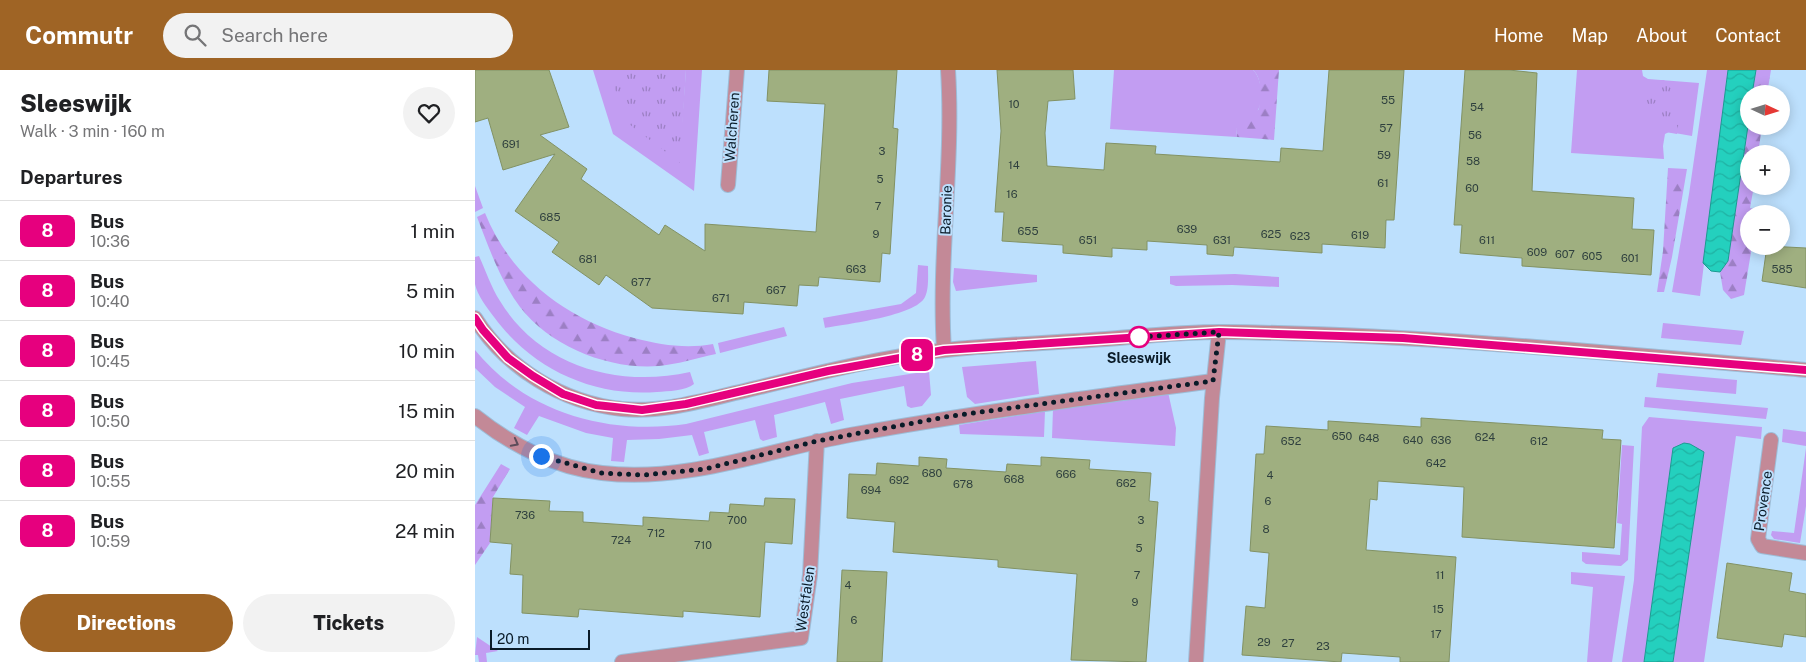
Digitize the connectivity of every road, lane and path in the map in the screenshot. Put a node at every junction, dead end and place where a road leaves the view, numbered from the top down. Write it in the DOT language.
graph roads {
  1 [pos="737,70"];
  2 [pos="947,70"];
  3 [pos="728,185"];
  4 [pos="475,318"];
  5 [pos="1219,332"];
  6 [pos="944,350"];
  7 [pos="1806,370"];
  8 [pos="1213,381"];
  9 [pos="475,416"];
  10 [pos="1771,440"];
  11 [pos="817,441"];
  12 [pos="1806,553"];
  13 [pos="622,662"];
  14 [pos="1196,662"];
  1 -- 3 [label="street, Walcheren"];
  2 -- 6 [label="street, Baronie"];
  4 -- 6 [label="street"];
  5 -- 6 [label="street"];
  5 -- 7 [label="street"];
  5 -- 8 [label="street"];
  8 -- 11 [label="street"];
  8 -- 14 [label="street"];
  9 -- 11 [label="street, one-way"];
  10 -- 12 [label="street, Provence"];
  11 -- 13 [label="street, Westfalen"];
}
